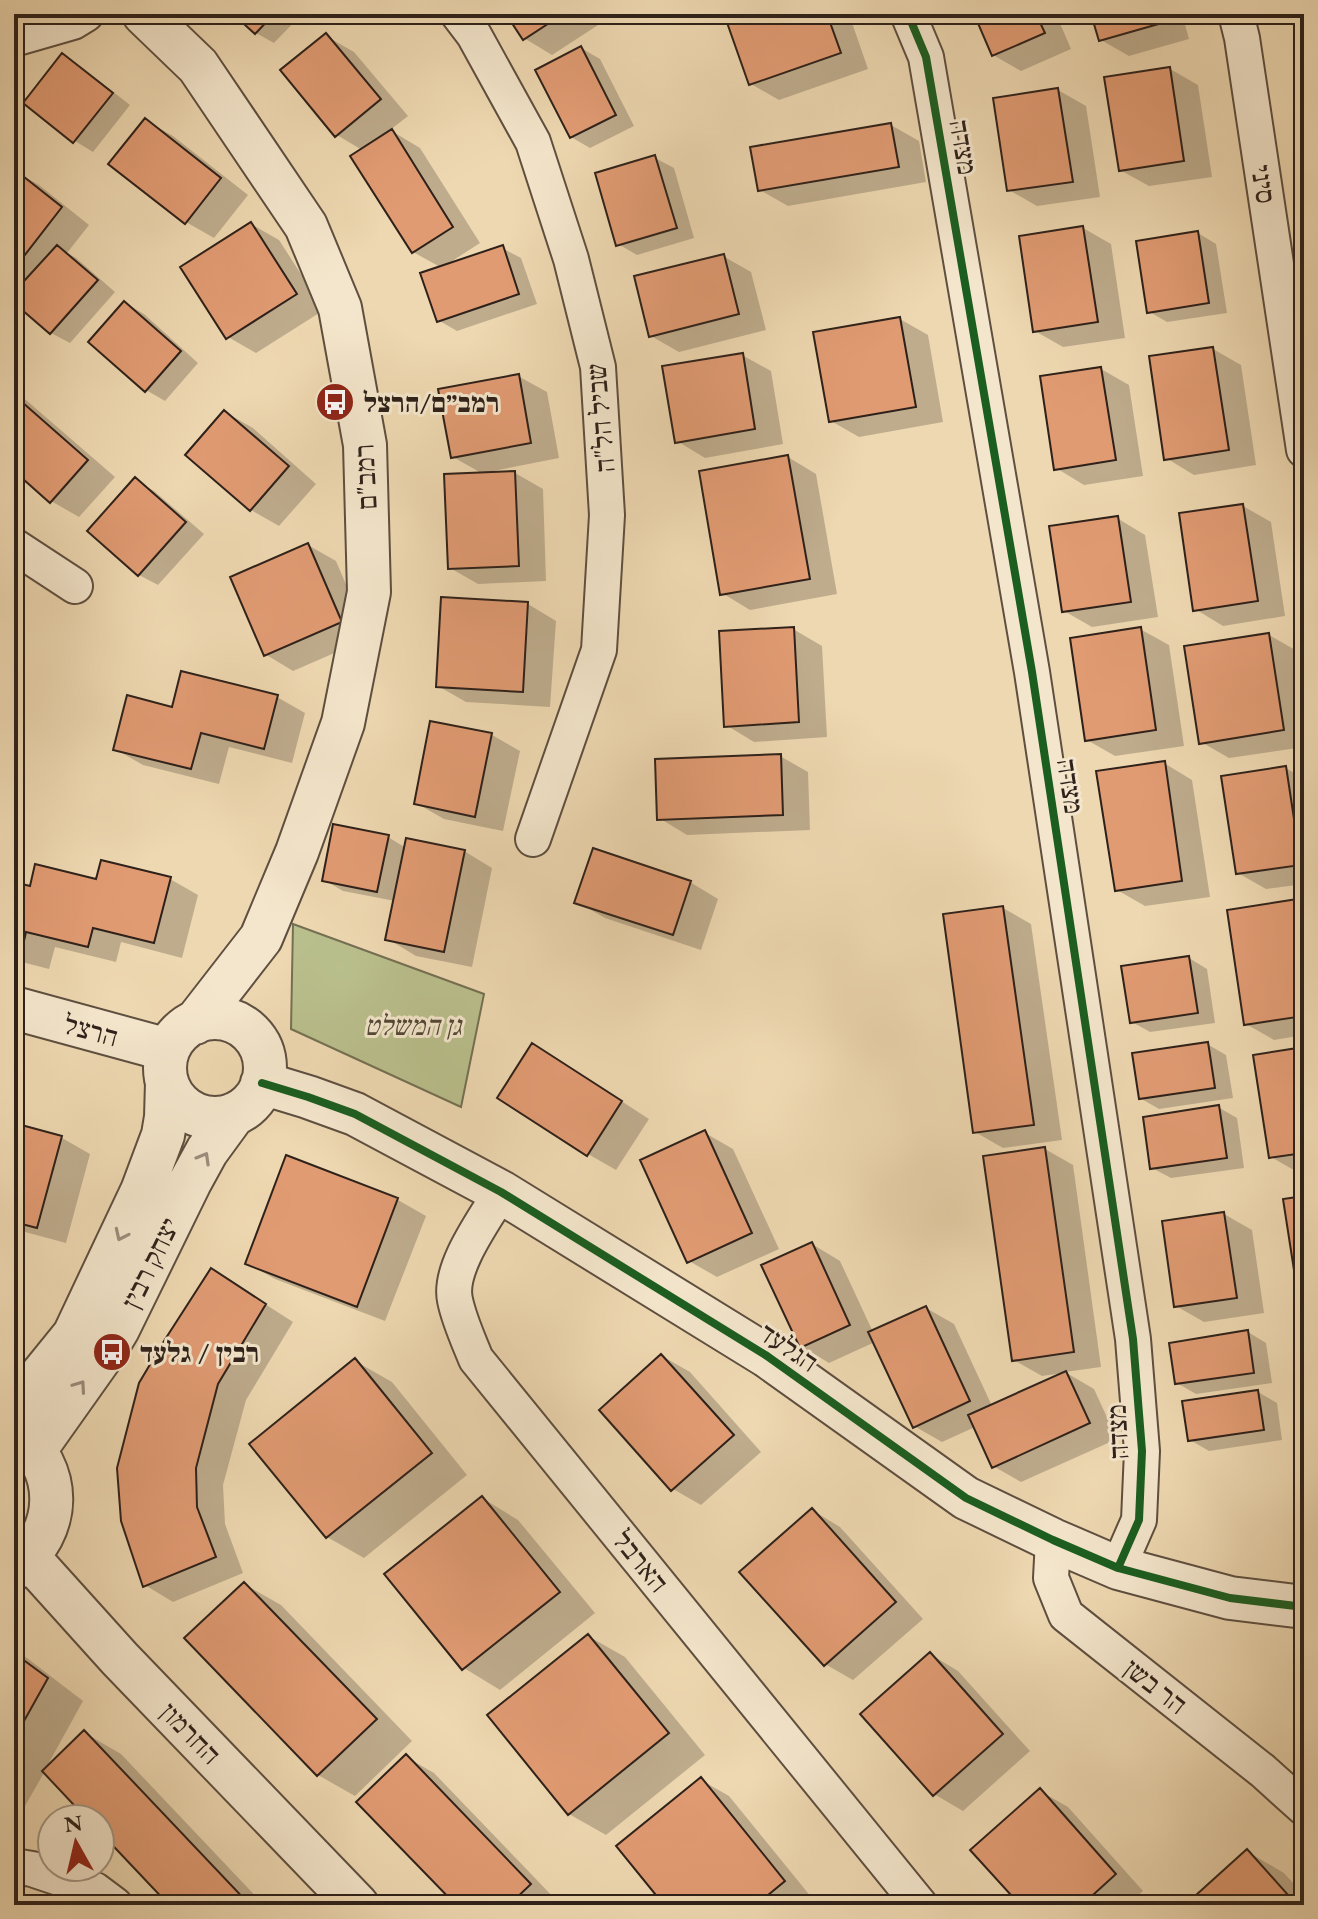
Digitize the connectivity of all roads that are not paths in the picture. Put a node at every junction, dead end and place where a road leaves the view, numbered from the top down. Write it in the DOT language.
graph roads {
  1 [pos="86,14"];
  2 [pos="144,14"];
  3 [pos="458,14"];
  4 [pos="908,14"];
  5 [pos="1236,14"];
  6 [pos="14,39"];
  7 [pos="1304,450"];
  8 [pos="14,546"];
  9 [pos="75,586"];
  10 [pos="533,839"];
  11 [pos="261,938"];
  12 [pos="14,1008"];
  13 [pos="255,1038"];
  14 [pos="177,1052"];
  15 [pos="262,1083"];
  16 [pos="234,1114"];
  17 [pos="501,1192"];
  18 [pos="14,1409"];
  19 [pos="25,1439"];
  20 [pos="1053,1540"];
  21 [pos="21,1563"];
  22 [pos="1118,1568"];
  23 [pos="1304,1607"];
  24 [pos="1304,1808"];
  25 [pos="14,1866"];
  26 [pos="115,1905"];
  27 [pos="357,1905"];
  28 [pos="920,1905"];
  1 -- 6 [label="street"];
  2 -- 11 [label="street, רמב\"ם"];
  3 -- 10 [label="street, שביל הל\"ה"];
  4 -- 22 [label="street, מצדה"];
  5 -- 7 [label="street, סיני"];
  8 -- 9 [label="street"];
  11 -- 13 [label="street, רמב\"ם"];
  11 -- 14 [label="street, רמב\"ם"];
  12 -- 14 [label="street, הרצל"];
  13 -- 14 [label="street"];
  13 -- 15 [label="street"];
  14 -- 16 [label="street"];
  14 -- 18 [label="street, יצחק רבין, one-way"];
  15 -- 16 [label="street"];
  15 -- 17 [label="street, הגלעד"];
  19 -- 16 [label="street, יצחק רבין, one-way"];
  17 -- 20 [label="street, הגלעד"];
  17 -- 28 [label="street, הארבל"];
  19 -- 21 [label="street"];
  20 -- 22 [label="street, הגלעד"];
  20 -- 24 [label="street, הר בשן"];
  21 -- 27 [label="street, החרמון"];
  22 -- 23 [label="street, הגלעד"];
  25 -- 26 [label="street"];
}
